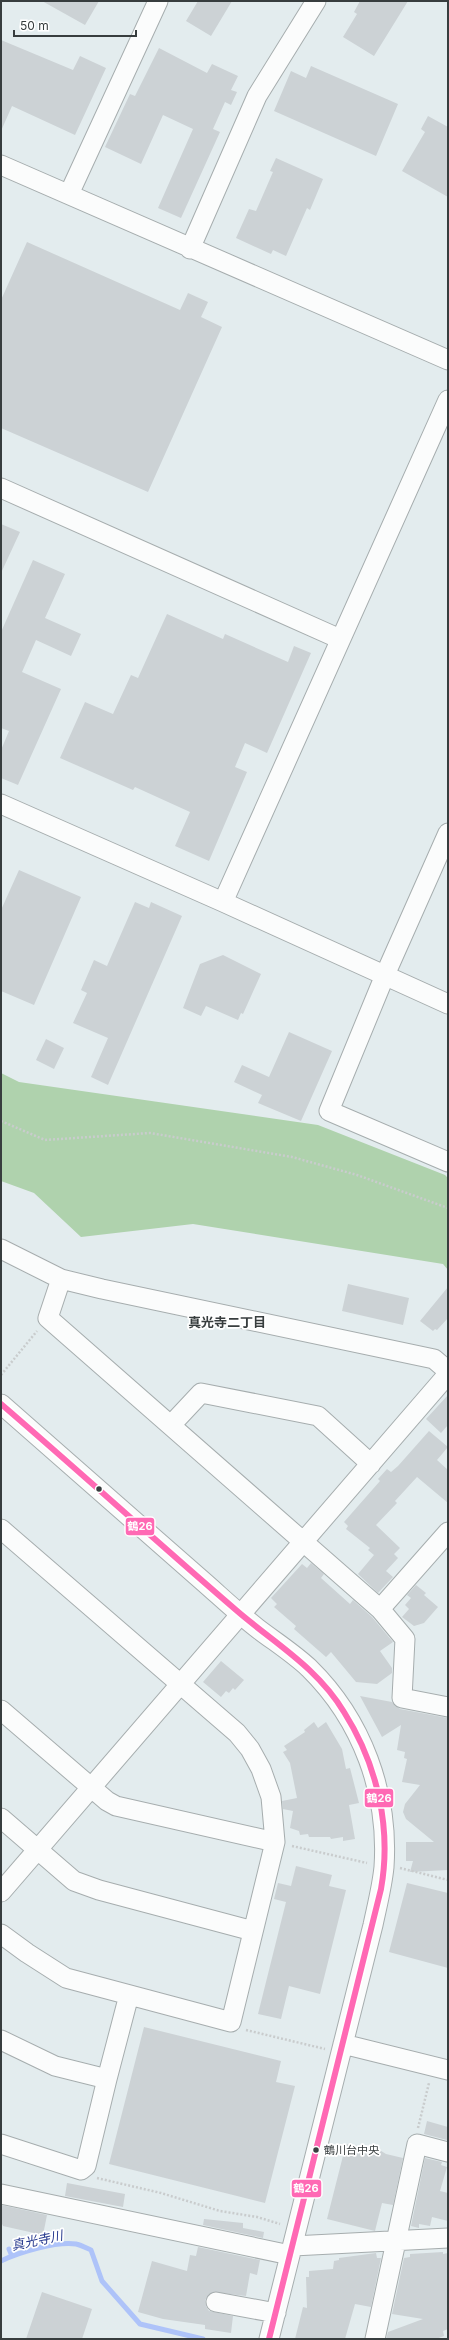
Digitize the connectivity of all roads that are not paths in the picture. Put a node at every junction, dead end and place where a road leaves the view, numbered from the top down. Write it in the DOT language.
graph roads {
  1 [pos="158,1"];
  2 [pos="316,1"];
  3 [pos="1,165"];
  4 [pos="69,194"];
  5 [pos="190,249"];
  6 [pos="448,360"];
  7 [pos="448,400"];
  8 [pos="1,488"];
  9 [pos="340,639"];
  10 [pos="1,804"];
  11 [pos="448,833"];
  12 [pos="223,902"];
  13 [pos="385,975"];
  14 [pos="448,1004"];
  15 [pos="448,1162"];
  16 [pos="1,1249"];
  17 [pos="61,1278"];
  18 [pos="448,1371"];
  19 [pos="448,1374"];
  20 [pos="1,1404"];
  21 [pos="171,1425"];
  22 [pos="371,1464"];
  23 [pos="1,1529"];
  24 [pos="448,1532"];
  25 [pos="304,1542"];
  26 [pos="380,1609"];
  27 [pos="240,1614"];
  28 [pos="181,1684"];
  29 [pos="448,1707"];
  30 [pos="1,1710"];
  31 [pos="91,1788"];
  32 [pos="1,1818"];
  33 [pos="282,1843"];
  34 [pos="37,1850"];
  35 [pos="1,1892"];
  36 [pos="253,1931"];
  37 [pos="1,1934"];
  38 [pos="129,1995"];
  39 [pos="1,2040"];
  40 [pos="334,2046"];
  41 [pos="448,2070"];
  42 [pos="107,2079"];
  43 [pos="1,2144"];
  44 [pos="448,2152"];
  45 [pos="1,2194"];
  46 [pos="448,2238"];
  47 [pos="395,2240"];
  48 [pos="291,2250"];
  49 [pos="216,2302"];
  50 [pos="276,2313"];
  51 [pos="269,2339"];
  52 [pos="375,2339"];
  1 -- 4 [label="street"];
  2 -- 5 [label="street"];
  3 -- 4 [label="street"];
  4 -- 5 [label="street"];
  5 -- 6 [label="street"];
  7 -- 9 [label="street"];
  8 -- 9 [label="street"];
  9 -- 12 [label="street"];
  10 -- 12 [label="street"];
  11 -- 13 [label="street"];
  12 -- 13 [label="street"];
  13 -- 14 [label="street"];
  13 -- 15 [label="street"];
  16 -- 17 [label="street"];
  17 -- 18 [label="street"];
  17 -- 21 [label="street"];
  19 -- 22 [label="street"];
  20 -- 27 [label="street"];
  21 -- 22 [label="street"];
  21 -- 25 [label="street"];
  22 -- 25 [label="street"];
  23 -- 28 [label="street"];
  24 -- 26 [label="street"];
  25 -- 26 [label="street"];
  25 -- 27 [label="street"];
  26 -- 29 [label="street"];
  27 -- 28 [label="street"];
  27 -- 40 [label="street"];
  28 -- 31 [label="street"];
  28 -- 33 [label="street"];
  30 -- 31 [label="street"];
  31 -- 33 [label="street"];
  31 -- 34 [label="street"];
  32 -- 34 [label="street"];
  33 -- 36 [label="street"];
  34 -- 35 [label="street"];
  34 -- 36 [label="street"];
  36 -- 38 [label="street"];
  37 -- 38 [label="street"];
  38 -- 42 [label="street"];
  39 -- 42 [label="street"];
  40 -- 41 [label="street"];
  40 -- 48 [label="street"];
  42 -- 43 [label="street"];
  44 -- 47 [label="street"];
  45 -- 48 [label="street"];
  46 -- 47 [label="street"];
  47 -- 48 [label="street"];
  47 -- 52 [label="street"];
  48 -- 50 [label="street"];
  49 -- 50 [label="street"];
  50 -- 51 [label="street"];
}
